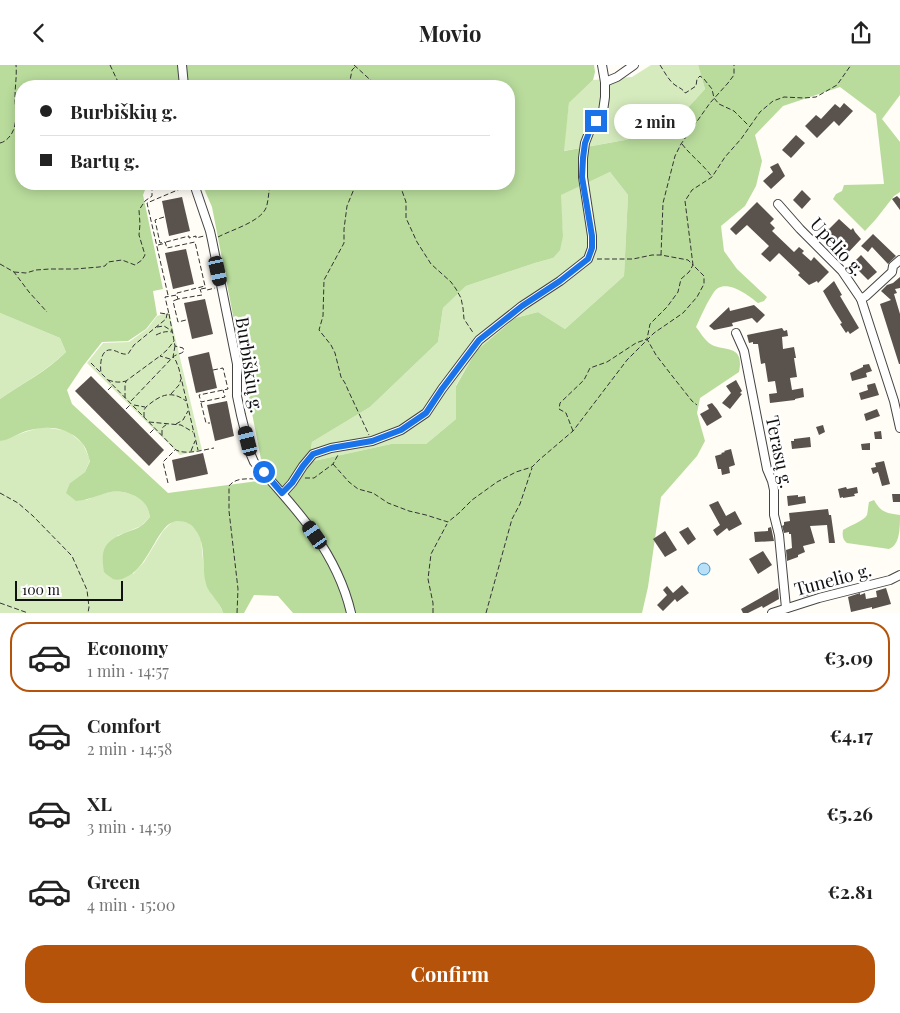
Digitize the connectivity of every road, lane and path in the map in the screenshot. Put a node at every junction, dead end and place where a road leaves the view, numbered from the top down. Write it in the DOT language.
graph roads {
  1 [pos="16,65"];
  2 [pos="110,65"];
  3 [pos="182,65"];
  4 [pos="602,65"];
  5 [pos="634,65"];
  6 [pos="660,65"];
  7 [pos="734,65"];
  8 [pos="851,65"];
  9 [pos="355,66"];
  10 [pos="17,80"];
  11 [pos="117,80"];
  12 [pos="183,80"];
  13 [pos="350,80"];
  14 [pos="370,80"];
  15 [pos="605,82"];
  16 [pos="15,95"];
  17 [pos="714,98"];
  18 [pos="15,126"];
  19 [pos="15,126"];
  20 [pos="750,127"];
  21 [pos="0,143"];
  22 [pos="681,144"];
  23 [pos="712,177"];
  24 [pos="152,190"];
  25 [pos="178,190"];
  26 [pos="195,190"];
  27 [pos="269,190"];
  28 [pos="354,190"];
  29 [pos="402,190"];
  30 [pos="778,204"];
  31 [pos="164,217"];
  32 [pos="211,237"];
  33 [pos="189,238"];
  34 [pos="166,243"];
  35 [pos="190,243"];
  36 [pos="157,245"];
  37 [pos="661,255"];
  38 [pos="588,259"];
  39 [pos="900,260"];
  40 [pos="0,264"];
  41 [pos="693,265"];
  42 [pos="14,271"];
  43 [pos="221,287"];
  44 [pos="200,289"];
  45 [pos="177,295"];
  46 [pos="168,297"];
  47 [pos="178,299"];
  48 [pos="861,299"];
  49 [pos="47,312"];
  50 [pos="160,313"];
  51 [pos="168,314"];
  52 [pos="186,320"];
  53 [pos="157,327"];
  54 [pos="173,332"];
  55 [pos="736,333"];
  56 [pos="156,335"];
  57 [pos="647,339"];
  58 [pos="479,340"];
  59 [pos="175,341"];
  60 [pos="175,346"];
  61 [pos="160,355"];
  62 [pos="172,358"];
  63 [pos="91,363"];
  64 [pos="214,370"];
  65 [pos="101,373"];
  66 [pos="107,379"];
  67 [pos="182,379"];
  68 [pos="126,381"];
  69 [pos="113,385"];
  70 [pos="108,390"];
  71 [pos="223,391"];
  72 [pos="229,391"];
  73 [pos="170,394"];
  74 [pos="125,398"];
  75 [pos="187,401"];
  76 [pos="201,402"];
  77 [pos="131,404"];
  78 [pos="697,405"];
  79 [pos="146,407"];
  80 [pos="126,409"];
  81 [pos="189,410"];
  82 [pos="144,418"];
  83 [pos="148,422"];
  84 [pos="210,423"];
  85 [pos="168,424"];
  86 [pos="174,424"];
  87 [pos="155,428"];
  88 [pos="900,428"];
  89 [pos="573,431"];
  90 [pos="150,433"];
  91 [pos="194,433"];
  92 [pos="162,436"];
  93 [pos="196,441"];
  94 [pos="372,441"];
  95 [pos="214,448"];
  96 [pos="176,450"];
  97 [pos="198,450"];
  98 [pos="190,452"];
  99 [pos="340,453"];
  100 [pos="333,464"];
  101 [pos="532,467"];
  102 [pos="296,477"];
  103 [pos="258,479"];
  104 [pos="168,483"];
  105 [pos="0,493"];
  106 [pos="282,493"];
  107 [pos="448,523"];
  108 [pos="900,575"];
  109 [pos="0,603"];
  110 [pos="786,608"];
  111 [pos="28,613"];
  112 [pos="88,613"];
  113 [pos="237,613"];
  114 [pos="351,613"];
  115 [pos="433,613"];
  116 [pos="486,613"];
  117 [pos="772,613"];
  1 -- 10 [label="path"];
  2 -- 11 [label="path"];
  3 -- 12 [label="street"];
  4 -- 15 [label="street"];
  5 -- 15 [label="street"];
  6 -- 17 [label="path"];
  7 -- 17 [label="path"];
  8 -- 20 [label="path"];
  9 -- 13 [label="path"];
  9 -- 14 [label="path"];
  15 -- 38 [label="street"];
  16 -- 19 [label="path"];
  17 -- 20 [label="path"];
  17 -- 22 [label="path"];
  18 -- 21 [label="path"];
  20 -- 23 [label="path"];
  22 -- 23 [label="path"];
  22 -- 37 [label="path"];
  23 -- 41 [label="path"];
  24 -- 42 [label="path"];
  25 -- 36 [label="path"];
  26 -- 32 [label="street, Burbiškių g."];
  27 -- 32 [label="path"];
  28 -- 94 [label="path"];
  29 -- 58 [label="path"];
  30 -- 48 [label="street, Upelio g."];
  31 -- 34 [label="path"];
  32 -- 33 [label="path"];
  32 -- 43 [label="street, Burbiškių g."];
  33 -- 34 [label="path"];
  33 -- 35 [label="path"];
  34 -- 35 [label="path"];
  34 -- 36 [label="path"];
  35 -- 44 [label="path"];
  36 -- 46 [label="path"];
  37 -- 38 [label="path"];
  37 -- 41 [label="path"];
  38 -- 58 [label="street"];
  39 -- 48 [label="street"];
  40 -- 42 [label="path"];
  41 -- 57 [label="path"];
  41 -- 57 [label="path"];
  42 -- 49 [label="path"];
  43 -- 44 [label="path"];
  43 -- 106 [label="street, Burbiškių g."];
  44 -- 45 [label="path"];
  44 -- 47 [label="path"];
  45 -- 46 [label="path"];
  45 -- 47 [label="path"];
  46 -- 51 [label="path"];
  47 -- 52 [label="path"];
  48 -- 88 [label="street, Upelio g."];
  50 -- 51 [label="path"];
  51 -- 53 [label="path"];
  51 -- 54 [label="path"];
  53 -- 54 [label="path"];
  53 -- 65 [label="path"];
  54 -- 56 [label="path"];
  54 -- 59 [label="path"];
  55 -- 110 [label="street, Terasų g."];
  57 -- 78 [label="path"];
  57 -- 89 [label="path"];
  57 -- 89 [label="path"];
  58 -- 94 [label="street"];
  59 -- 60 [label="path"];
  59 -- 61 [label="path"];
  60 -- 62 [label="path"];
  60 -- 62 [label="path"];
  61 -- 62 [label="path"];
  61 -- 68 [label="path"];
  62 -- 67 [label="path"];
  62 -- 77 [label="path"];
  63 -- 65 [label="path"];
  64 -- 71 [label="path"];
  65 -- 66 [label="path"];
  66 -- 68 [label="path"];
  66 -- 69 [label="path"];
  67 -- 73 [label="path"];
  67 -- 75 [label="path"];
  68 -- 74 [label="path"];
  69 -- 70 [label="path"];
  69 -- 74 [label="path"];
  71 -- 72 [label="path"];
  71 -- 76 [label="path"];
  71 -- 76 [label="path"];
  73 -- 75 [label="path"];
  73 -- 79 [label="path"];
  74 -- 77 [label="path"];
  75 -- 81 [label="path"];
  76 -- 84 [label="path"];
  77 -- 79 [label="path"];
  77 -- 80 [label="path"];
  77 -- 82 [label="path"];
  79 -- 82 [label="path"];
  81 -- 86 [label="path"];
  81 -- 91 [label="path"];
  82 -- 83 [label="path"];
  83 -- 85 [label="path"];
  83 -- 87 [label="path"];
  85 -- 86 [label="path"];
  85 -- 92 [label="path"];
  86 -- 91 [label="path"];
  87 -- 90 [label="path"];
  87 -- 92 [label="path"];
  89 -- 101 [label="path"];
  91 -- 93 [label="path"];
  92 -- 96 [label="path"];
  93 -- 97 [label="path"];
  93 -- 98 [label="path"];
  94 -- 102 [label="street"];
  95 -- 97 [label="path"];
  96 -- 98 [label="path"];
  96 -- 104 [label="path"];
  97 -- 98 [label="path"];
  99 -- 100 [label="path"];
  100 -- 102 [label="path"];
  100 -- 107 [label="path"];
  101 -- 107 [label="path"];
  101 -- 116 [label="path"];
  102 -- 106 [label="street"];
  103 -- 113 [label="path"];
  105 -- 112 [label="path"];
  106 -- 114 [label="street, Burbiškių g."];
  107 -- 115 [label="path"];
  108 -- 110 [label="street, Tunelio g."];
  109 -- 111 [label="path"];
  110 -- 117 [label="street, Tunelio g."];
}
